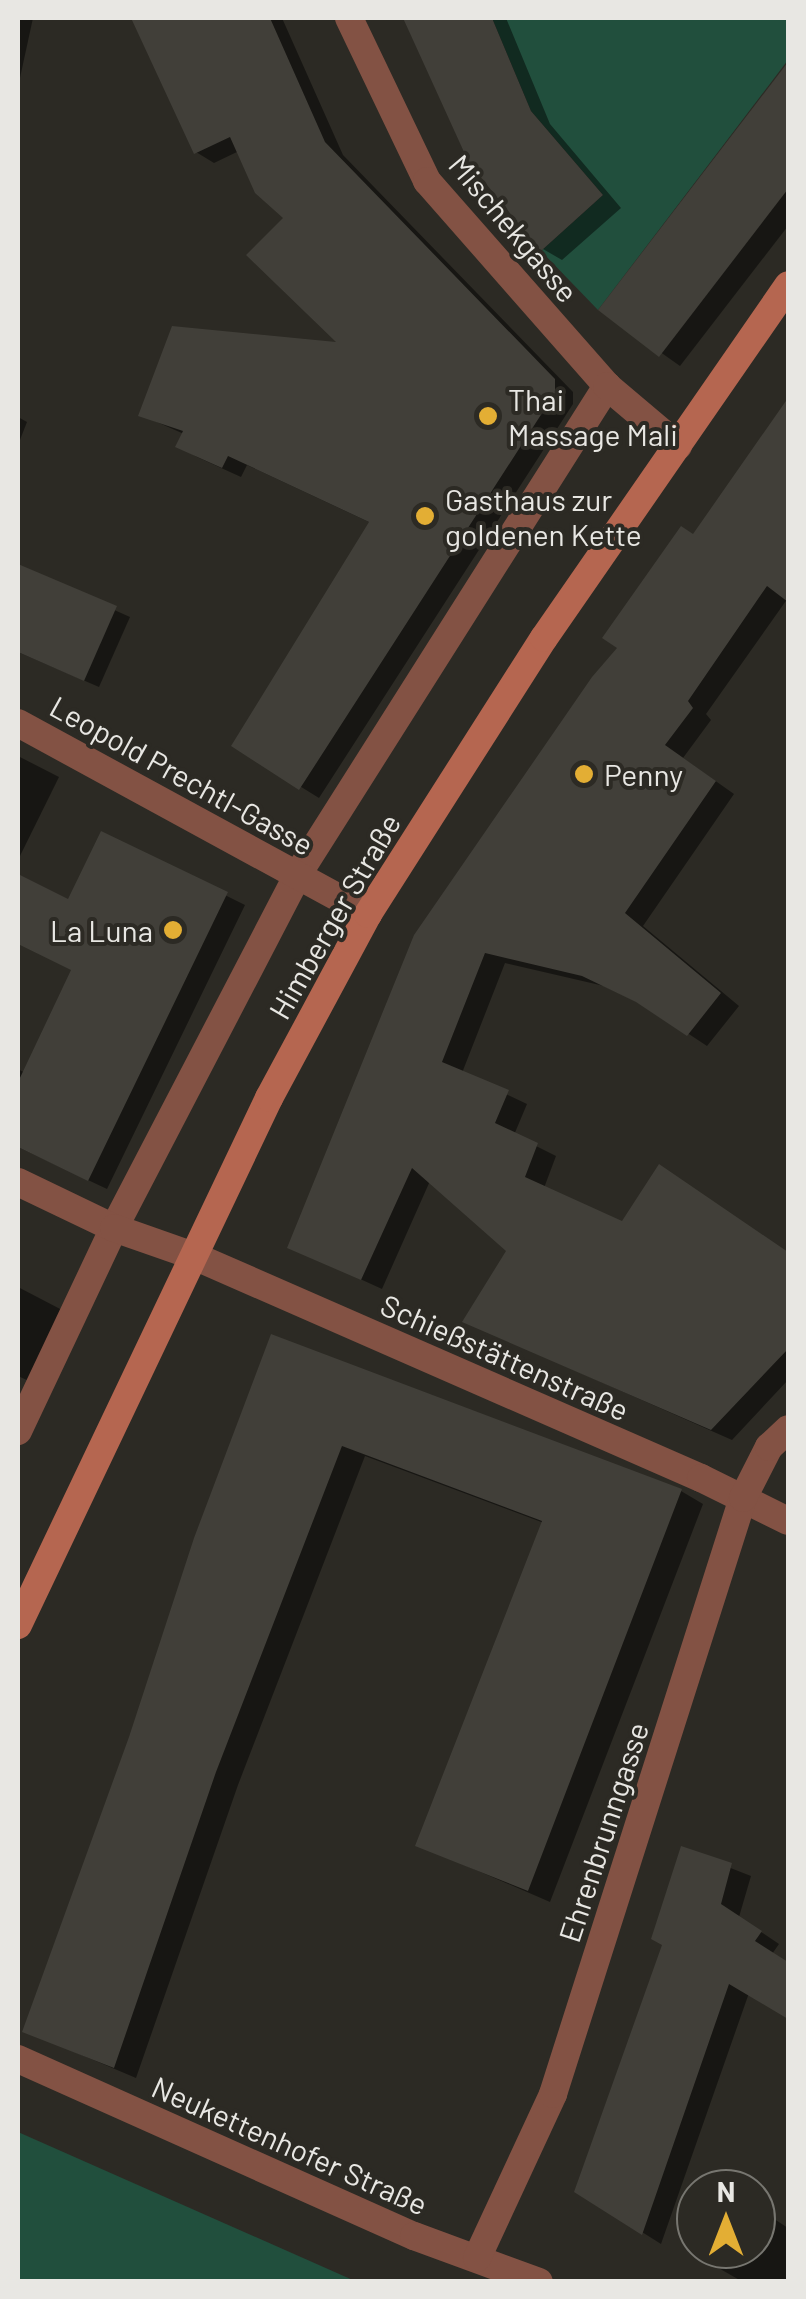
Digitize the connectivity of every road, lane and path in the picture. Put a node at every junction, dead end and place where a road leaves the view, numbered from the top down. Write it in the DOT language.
graph roads {
  1 [pos="349,18"];
  2 [pos="788,285"];
  3 [pos="607,386"];
  4 [pos="678,446"];
  5 [pos="18,723"];
  6 [pos="298,874"];
  7 [pos="368,914"];
  8 [pos="18,1182"];
  9 [pos="114,1228"];
  10 [pos="194,1256"];
  11 [pos="788,1429"];
  12 [pos="18,1431"];
  13 [pos="743,1498"];
  14 [pos="788,1522"];
  15 [pos="18,1626"];
  16 [pos="18,2060"];
  17 [pos="477,2258"];
  18 [pos="539,2282"];
  1 -- 3 [label="street, Mischekgasse"];
  2 -- 4 [label="main road, Himberger Straße"];
  3 -- 4 [label="street, Mischekgasse"];
  3 -- 6 [label="street"];
  4 -- 7 [label="main road, Himberger Straße"];
  5 -- 6 [label="street, Leopold Prechtl-Gasse"];
  6 -- 7 [label="street, Leopold Prechtl-Gasse"];
  6 -- 9 [label="street"];
  7 -- 10 [label="main road, Himberger Straße"];
  8 -- 9 [label="street, Schießstättenstraße"];
  9 -- 10 [label="street, Schießstättenstraße"];
  9 -- 12 [label="street"];
  10 -- 13 [label="street, Schießstättenstraße"];
  10 -- 15 [label="main road, Himberger Straße"];
  11 -- 13 [label="street, Ehrenbrunngasse"];
  13 -- 14 [label="street, Schießstättenstraße"];
  13 -- 17 [label="street, Ehrenbrunngasse"];
  16 -- 17 [label="street, Neukettenhofer Straße"];
  17 -- 18 [label="street, Neukettenhofer Straße"];
}
